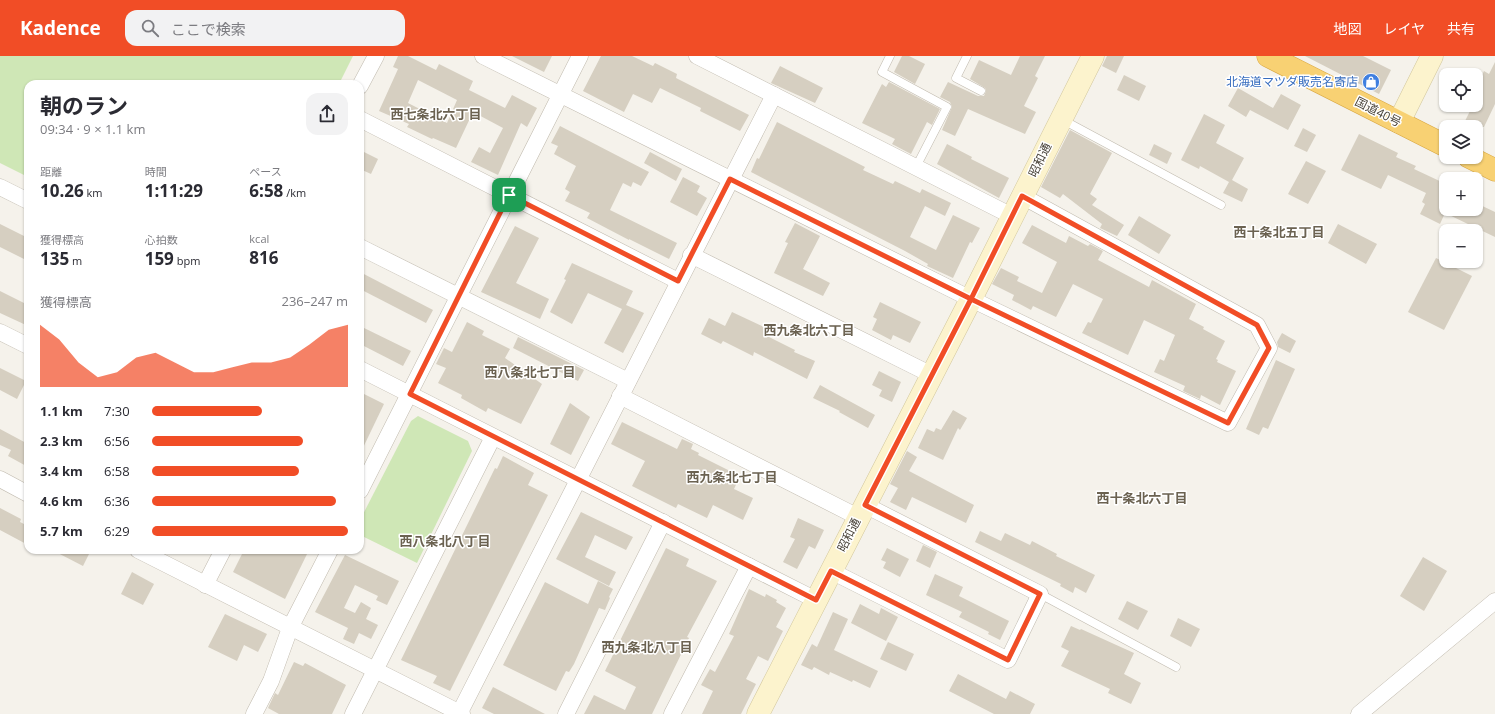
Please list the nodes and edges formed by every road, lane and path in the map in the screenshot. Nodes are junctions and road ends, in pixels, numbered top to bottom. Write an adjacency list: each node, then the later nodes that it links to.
1 (376, 56): 11 (street)
2 (483, 56): 13 (street)
3 (580, 56): 13 (street)
4 (697, 56): 10 (street)
5 (890, 56): 20 (lane)
6 (967, 56): 12 (lane)
7 (1093, 56): 15 (street, 昭和通)
8 (1268, 56): 17 (highway, 国道40号)
9 (1432, 56): 17 (street)
10 (715, 60): 14 (street)
11 (363, 80)
12 (981, 91)
13 (560, 95): 22 (street); 24 (street)
14 (774, 95): 20 (street); 22 (street)
15 (1060, 118): 25 (street, 昭和通); 27 (lane)
16 (364, 121): 24 (street)
17 (1399, 122): 18 (highway, 国道40号)
18 (1439, 142)
19 (1483, 164): 21 (highway)
20 (916, 167): 28 (street)
21 (1495, 170)
22 (730, 179): 30 (street); 33 (street)
23 (0, 187): 26 (street)
24 (509, 195): 31 (street); 32 (street)
25 (1022, 196): 28 (street, 昭和通); 33 (street)
26 (24, 199)
27 (1221, 205)
28 (1012, 216): 33 (street, 昭和通)
29 (364, 249): 32 (street)
30 (691, 255): 31 (street); 37 (street)
31 (678, 281): 38 (street)
32 (458, 296): 38 (street); 39 (street)
33 (971, 299): 37 (street, 昭和通)
34 (0, 332): 35 (street)
35 (24, 344)
36 (364, 372): 39 (street)
37 (932, 375): 46 (street, 昭和通)
38 (628, 381): 40 (street)
39 (410, 394): 41 (street); 44 (street)
40 (620, 396): 42 (street); 46 (street)
41 (493, 437): 42 (street); 59 (street)
42 (578, 479): 47 (street); 62 (street)
43 (0, 480): 45 (street)
44 (364, 483)
45 (24, 492)
46 (862, 511): 52 (street, 昭和通); 54 (street)
47 (663, 522): 51 (street); 63 (street)
48 (146, 554): 53 (street)
49 (220, 554): 53 (street)
50 (328, 554): 57 (street)
51 (749, 566): 55 (street); 64 (street)
52 (831, 571): 54 (street); 55 (street, 昭和通)
53 (205, 585): 57 (street)
54 (1040, 594): 58 (lane)
55 (816, 600): 65 (street, 昭和通)
56 (1495, 601): 66 (street)
57 (290, 628): 59 (street); 60 (street)
58 (1176, 667)
59 (376, 670): 61 (street); 62 (street)
60 (254, 714)
61 (353, 714)
62 (460, 714)
63 (566, 714)
64 (672, 714)
65 (758, 714)
66 (1359, 714)

